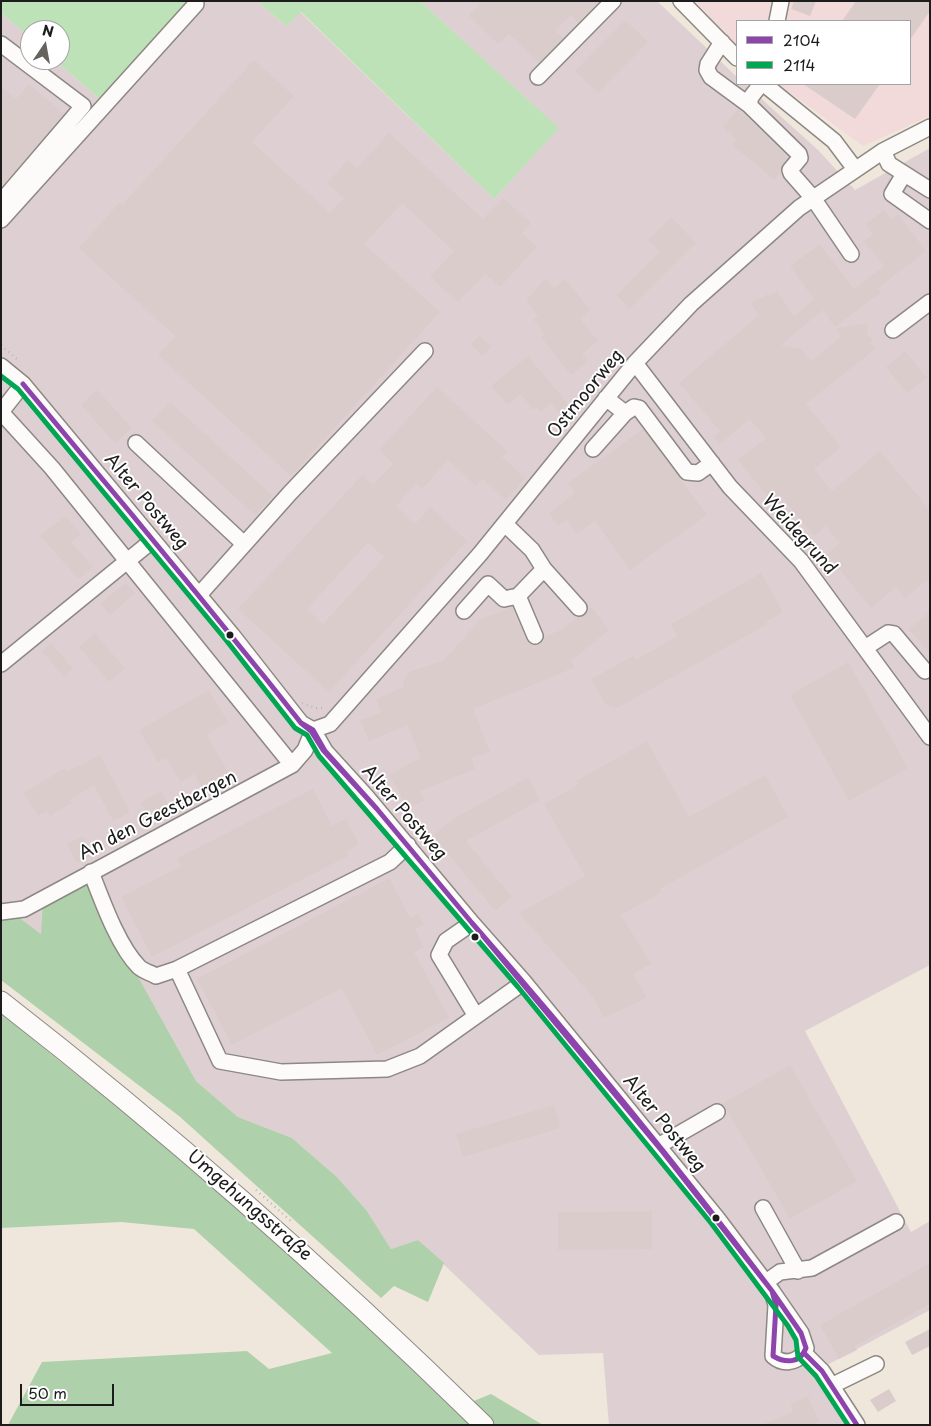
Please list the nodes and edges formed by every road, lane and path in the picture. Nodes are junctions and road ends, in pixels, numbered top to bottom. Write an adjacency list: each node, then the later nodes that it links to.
1 (613, 1): 9 (street)
2 (681, 1): 6 (street)
3 (781, 1): 5 (street)
4 (196, 4): 20 (street)
5 (777, 20)
6 (722, 42): 8 (street); 12 (street)
7 (1, 44): 19 (street)
8 (736, 57)
9 (538, 77)
10 (761, 85): 12 (street)
11 (763, 85): 15 (street)
12 (749, 105): 18 (street)
13 (930, 127): 14 (street, Ostmoorweg)
14 (882, 152): 15 (street, Ostmoorweg); 16 (street)
15 (855, 169): 18 (street, Ostmoorweg)
16 (904, 174): 17 (street); 21 (street)
17 (930, 190)
18 (812, 198): 22 (street); 27 (street, Ostmoorweg)
19 (1, 202)
20 (1, 220)
21 (930, 221)
22 (851, 254)
23 (930, 302): 24 (street)
24 (892, 330)
25 (1, 345): 29 (path)
26 (425, 351): 38 (street)
27 (635, 362): 31 (street, Ostmoorweg); 35 (street, Weidegrund)
28 (1, 366): 30 (street, Alter Postweg)
29 (25, 368)
30 (23, 384): 37 (street, Alter Postweg); 39 (street)
31 (606, 398): 32 (street); 36 (street, Ostmoorweg)
32 (625, 413): 34 (street); 35 (street)
33 (136, 443): 38 (street)
34 (593, 449)
35 (712, 463): 48 (street, Weidegrund)
36 (505, 524): 40 (street, Ostmoorweg); 41 (street)
37 (153, 540): 39 (street); 43 (street, Alter Postweg)
38 (244, 544): 43 (street)
39 (127, 560): 49 (street); 55 (street)
40 (469, 567): 42 (street); 53 (street, Ostmoorweg)
41 (544, 569): 44 (street); 45 (street)
42 (488, 584): 44 (street); 46 (street)
43 (199, 595): 53 (street, Alter Postweg)
44 (518, 596): 47 (street)
45 (579, 608)
46 (464, 612)
47 (535, 636)
48 (865, 648): 50 (street); 54 (street, Weidegrund)
49 (1, 664)
50 (924, 671)
51 (301, 702): 52 (path)
52 (332, 708)
53 (313, 730): 55 (street, An den Geestbergen); 56 (street, Alter Postweg)
54 (930, 737)
55 (292, 765): 57 (street, An den Geestbergen)
56 (408, 845): 59 (street, Alter Postweg); 60 (street)
57 (91, 872): 58 (street, An den Geestbergen); 60 (street)
58 (1, 912)
59 (472, 923): 61 (street, Alter Postweg); 63 (street)
60 (177, 969): 63 (street)
61 (524, 982): 63 (street); 65 (street, Alter Postweg)
62 (1, 1001): 73 (main road, Umgehungsstraße)
63 (476, 1016)
64 (717, 1112): 65 (street)
65 (658, 1146): 69 (street, Alter Postweg)
66 (763, 1208): 68 (street)
67 (896, 1222): 68 (street)
68 (798, 1271): 69 (street)
69 (769, 1287): 70 (street, Alter Postweg); 70 (street)
70 (804, 1353): 72 (street)
71 (876, 1364): 72 (street)
72 (831, 1386): 74 (street)
73 (484, 1425)
74 (858, 1425)

